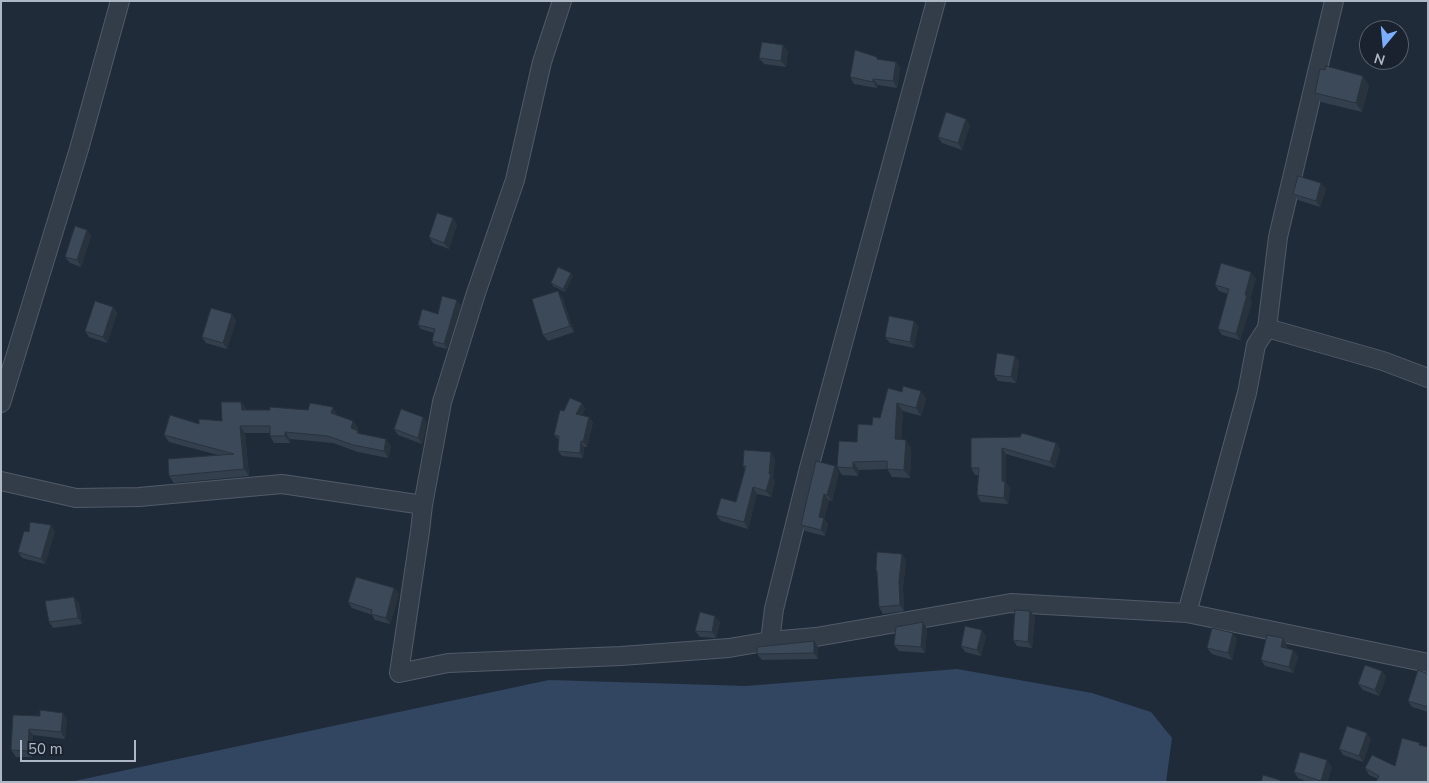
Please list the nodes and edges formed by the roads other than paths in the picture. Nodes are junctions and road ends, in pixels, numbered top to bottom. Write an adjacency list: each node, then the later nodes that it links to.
1 (120, 1): 6 (street)
2 (562, 1): 10 (street)
3 (936, 1): 12 (street)
4 (1334, 1): 5 (street)
5 (1267, 328): 7 (street); 11 (street)
6 (8, 362): 8 (street)
7 (1428, 378)
8 (1, 404)
9 (1, 481): 10 (street)
10 (423, 505): 12 (street)
11 (1187, 613): 12 (street); 13 (street)
12 (770, 641)
13 (1428, 663)

